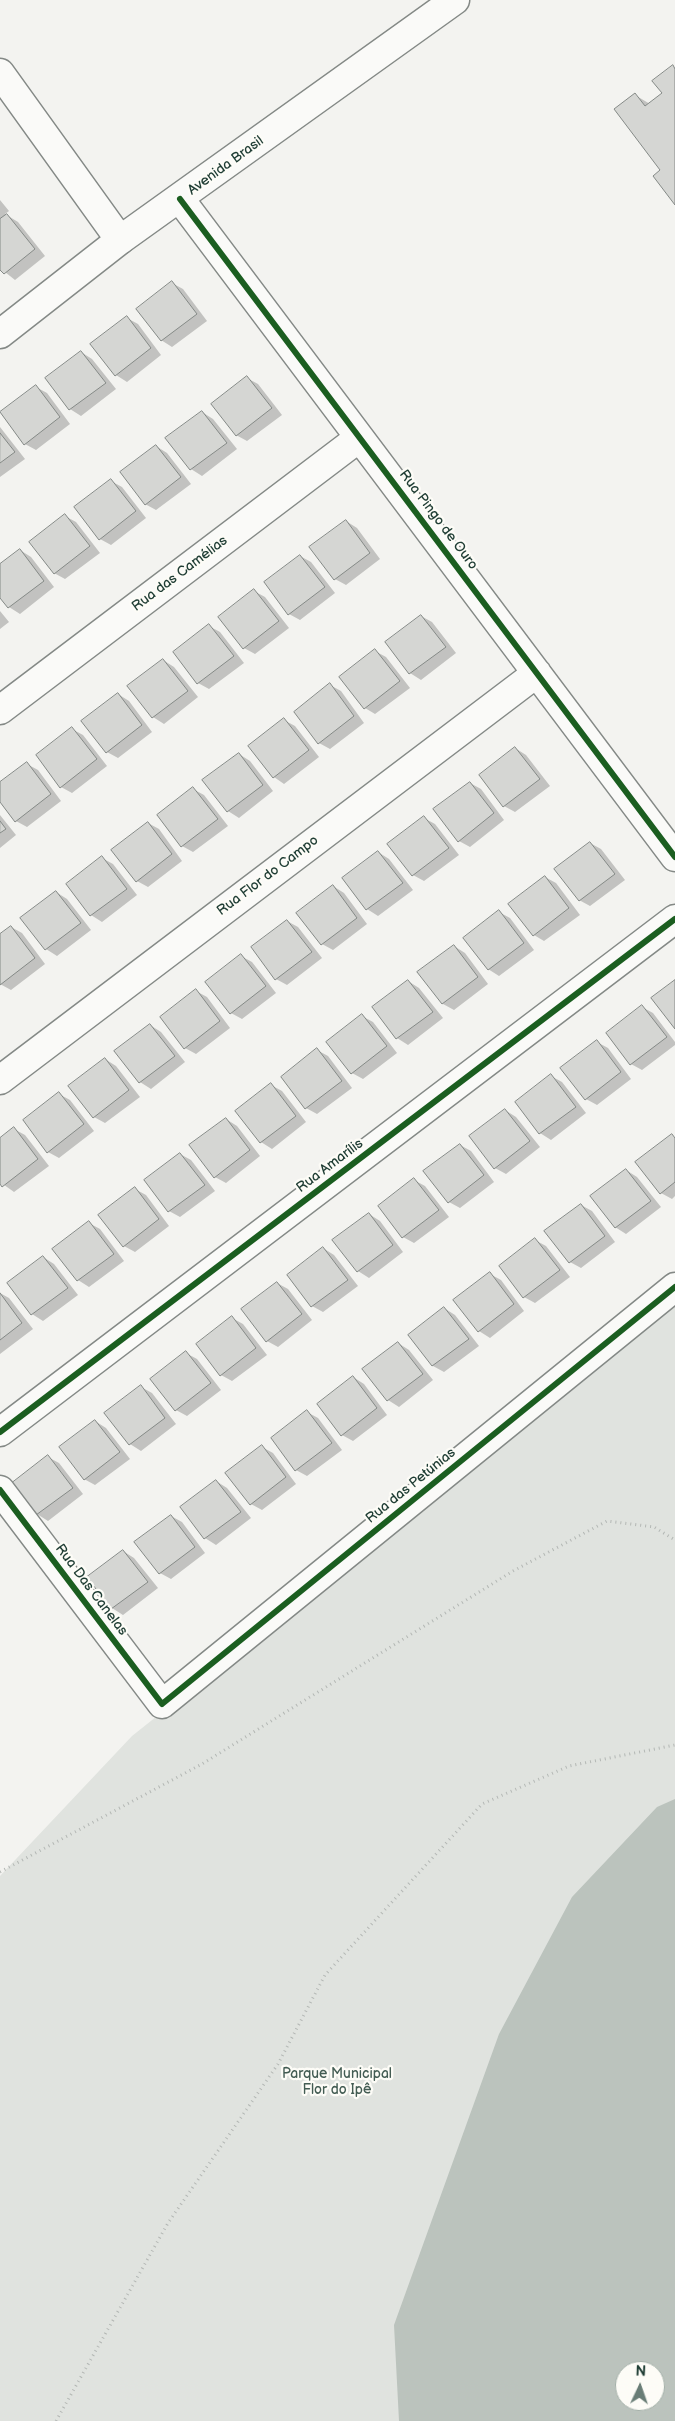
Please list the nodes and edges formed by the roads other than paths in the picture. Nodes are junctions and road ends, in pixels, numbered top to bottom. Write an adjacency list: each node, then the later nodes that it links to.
1 (455, 0): 3 (street, Avenida Brasil)
2 (0, 73): 4 (street)
3 (180, 199): 4 (street, Avenida Brasil); 6 (street, Rua Pingo de Ouro)
4 (120, 240): 5 (street, Avenida Brasil)
5 (0, 334)
6 (359, 438): 7 (street, Rua Pingo de Ouro); 8 (street, Rua das Camélias)
7 (537, 672): 9 (street, Rua Pingo de Ouro); 11 (street, Rua Flor do Campo)
8 (0, 710)
9 (675, 857)
10 (675, 919): 13 (street, Rua Amarílis)
11 (0, 1080)
12 (675, 1287): 15 (street, Rua das Petúnias)
13 (0, 1432)
14 (0, 1490): 15 (street, Rua Das Canelas)
15 (162, 1704)

